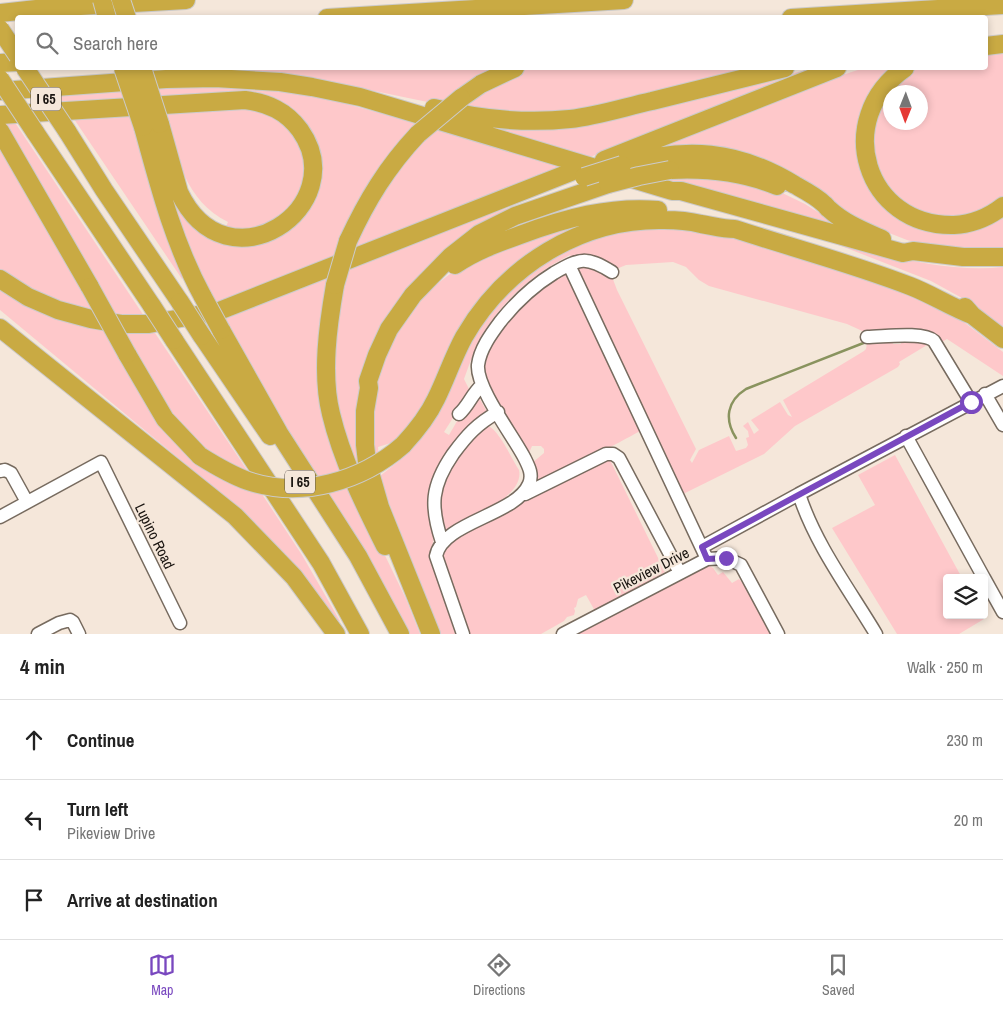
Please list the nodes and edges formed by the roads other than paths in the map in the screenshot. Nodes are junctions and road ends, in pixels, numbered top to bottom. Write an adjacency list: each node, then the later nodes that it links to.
1 (102, 0): 7 (highway, bridge)
2 (121, 0): 8 (highway, bridge)
3 (186, 0): 6 (highway)
4 (624, 0): 9 (highway)
5 (1003, 5): 10 (highway)
6 (0, 13)
7 (106, 15)
8 (126, 15)
9 (376, 15)
10 (864, 15)
11 (0, 29): 18 (highway, bridge)
12 (15, 36): 15 (highway)
13 (988, 36): 14 (highway)
14 (1003, 36)
15 (0, 37)
16 (1003, 44): 17 (highway)
17 (988, 46)
18 (15, 52)
19 (15, 62): 20 (highway)
20 (0, 63)
21 (26, 70): 79 (highway, I 65, bridge)
22 (124, 70): 80 (highway, bridge)
23 (143, 70): 31 (highway, bridge)
24 (511, 70): 72 (highway, bridge)
25 (777, 70): 30 (highway)
26 (832, 70): 37 (highway)
27 (902, 70): 39 (highway)
28 (0, 79): 78 (highway, I 65, bridge)
29 (0, 91): 30 (highway)
30 (360, 98): 38 (highway)
31 (154, 106)
32 (154, 106): 33 (highway, bridge)
33 (154, 106)
34 (154, 106): 35 (highway, bridge)
35 (0, 115)
36 (1, 133): 41 (highway, bridge)
37 (577, 175): 40 (highway, bridge); 46 (highway)
38 (672, 192): 42 (highway); 47 (highway)
39 (1003, 206)
40 (827, 209): 42 (highway); 55 (highway, bridge)
41 (735, 229): 47 (highway); 55 (highway)
42 (913, 251): 43 (highway)
43 (1003, 257)
44 (569, 265): 45 (street); 53 (street); 68 (street)
45 (612, 272)
46 (0, 279)
47 (972, 315): 51 (highway)
48 (0, 317): 52 (highway)
49 (0, 328): 52 (highway)
50 (867, 336): 57 (street)
51 (1003, 339)
52 (72, 384): 77 (highway)
53 (482, 385): 58 (street); 59 (street)
54 (1003, 386): 56 (street)
55 (369, 388): 72 (highway)
56 (985, 394): 57 (street); 60 (street)
57 (971, 402): 61 (street)
58 (498, 412): 63 (street); 67 (street)
59 (459, 414)
60 (1003, 425)
61 (906, 436): 64 (street); 70 (street)
62 (0, 471): 65 (street)
63 (523, 494): 67 (street); 69 (street)
64 (799, 494): 68 (street); 85 (street)
65 (27, 502): 66 (street); 74 (street, Lupino Road)
66 (0, 517)
67 (442, 542): 82 (street)
68 (705, 553): 69 (street, Pikeview Drive); 84 (street, Pikeview Drive)
69 (680, 573): 83 (street, Pikeview Drive)
70 (982, 574)
71 (988, 585): 73 (street)
72 (416, 596): 81 (highway)
73 (1003, 612)
74 (180, 624)
75 (38, 634): 76 (street)
76 (79, 634)
77 (336, 634)
78 (360, 634)
79 (388, 634)
80 (400, 634)
81 (431, 634)
82 (463, 634)
83 (563, 634)
84 (778, 634)
85 (876, 634)

